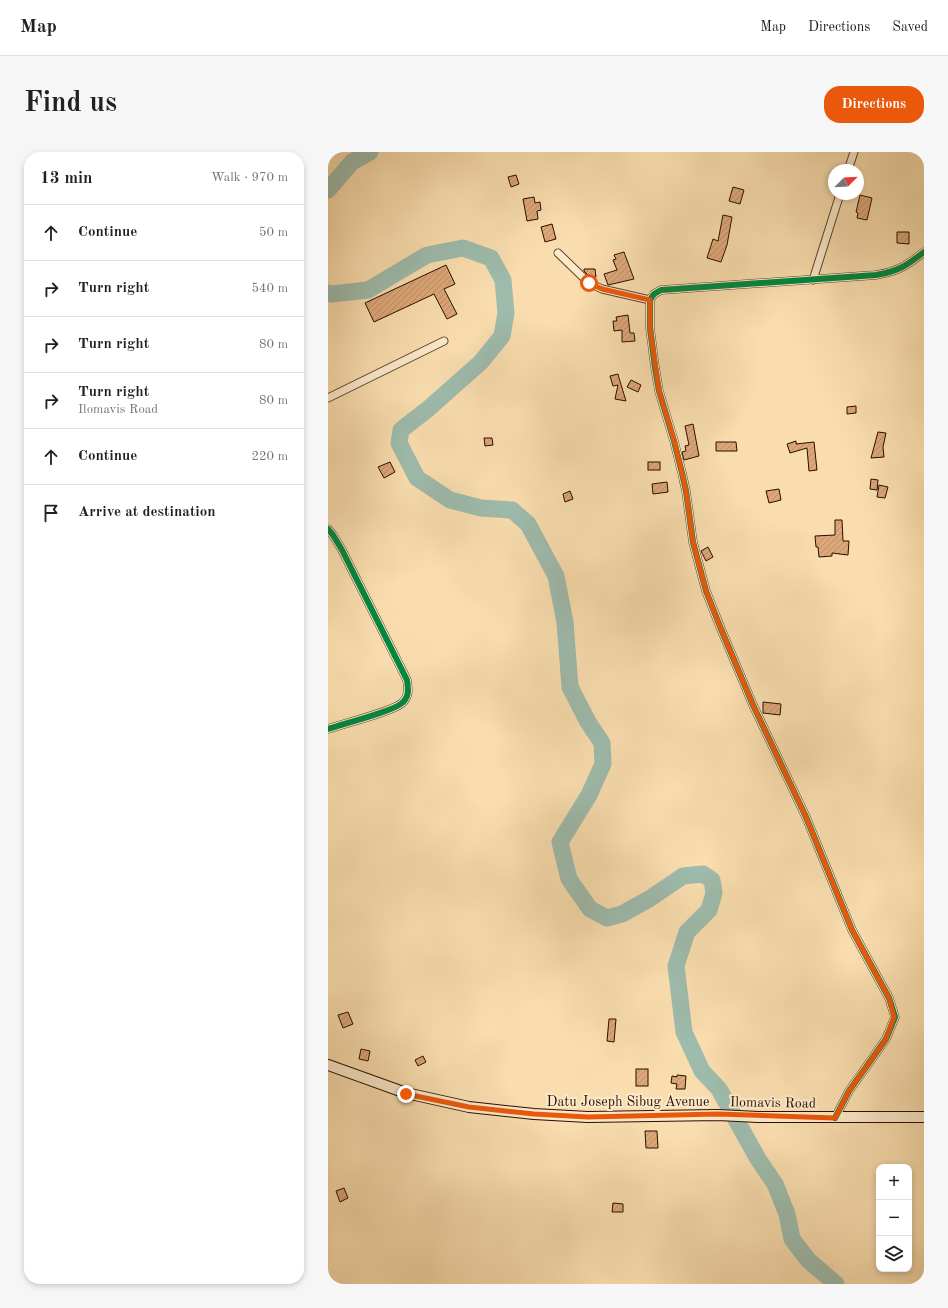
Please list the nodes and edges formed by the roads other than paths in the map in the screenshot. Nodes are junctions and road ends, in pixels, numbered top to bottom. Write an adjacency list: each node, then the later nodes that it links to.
1 (854, 152): 2 (street)
2 (850, 164)
3 (838, 200): 6 (street)
4 (924, 252): 6 (street)
5 (558, 253): 7 (street)
6 (813, 280): 7 (street)
7 (650, 300): 14 (street)
8 (444, 341): 9 (street)
9 (328, 398)
10 (328, 529): 11 (street)
11 (328, 729)
12 (328, 1065): 13 (main road, Datu Joseph Sibug Avenue)
13 (718, 1114): 14 (main road, Ilomavis Road)
14 (835, 1118): 15 (main road, Ilomavis Road)
15 (924, 1118)

